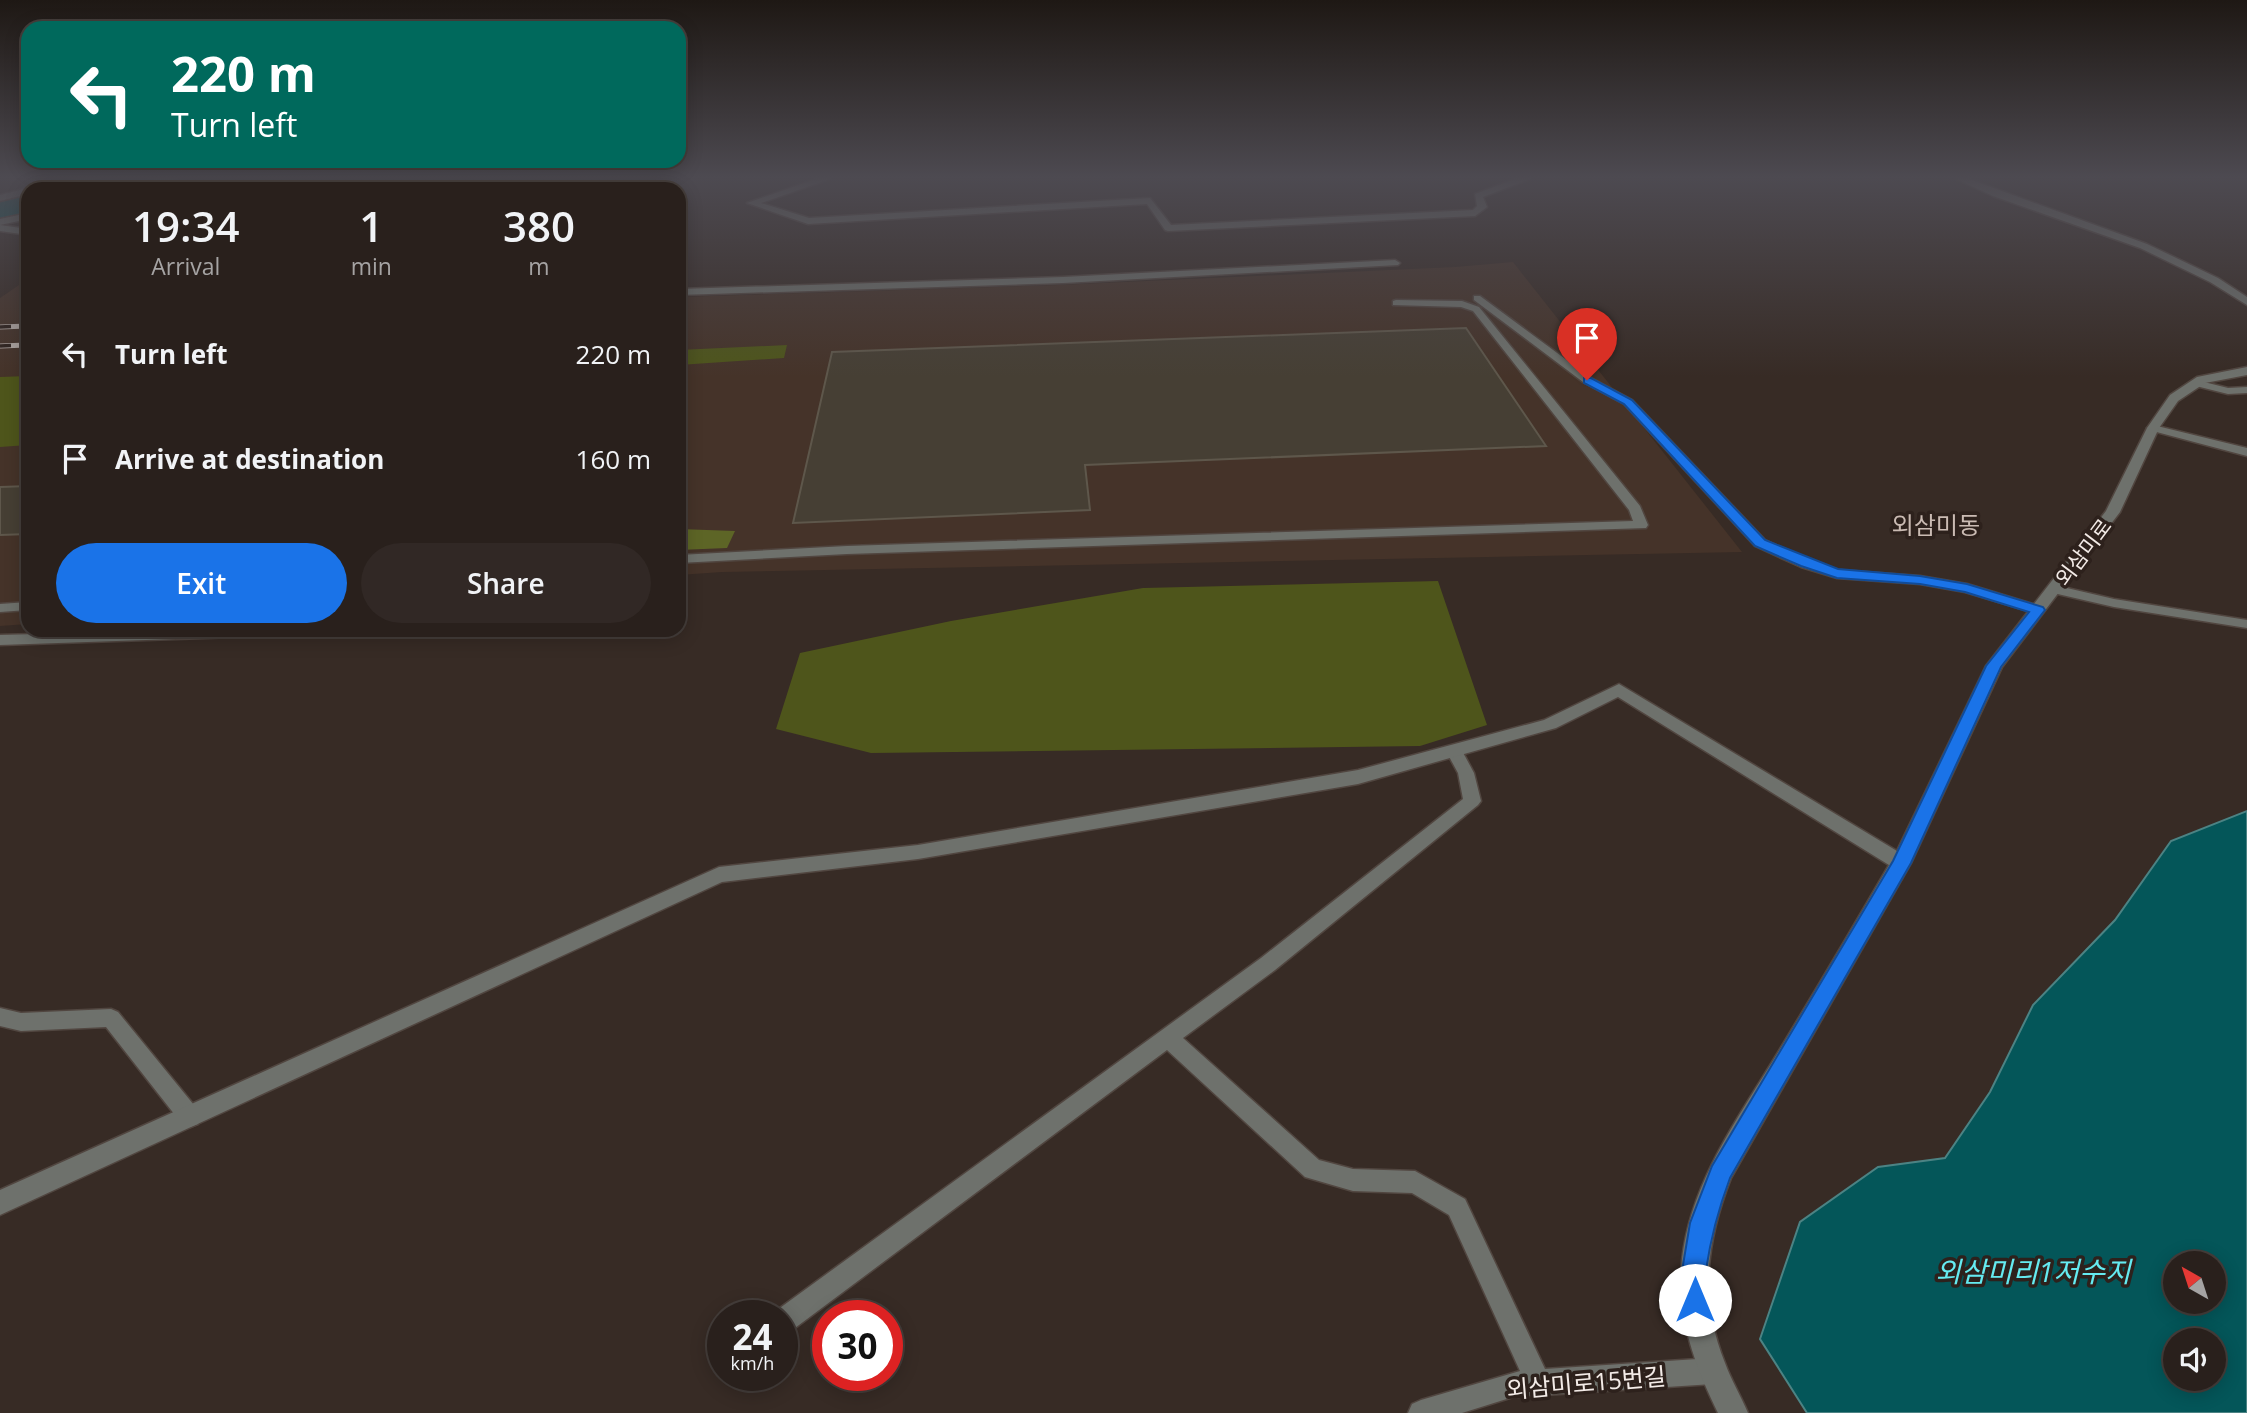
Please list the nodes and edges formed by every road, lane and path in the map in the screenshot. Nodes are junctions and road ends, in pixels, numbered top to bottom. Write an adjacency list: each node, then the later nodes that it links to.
1 (2140, 245): 5 (street)
2 (1395, 263): 3 (lane)
3 (686, 292)
4 (1477, 298): 16 (lane)
5 (2247, 302)
6 (1396, 303): 12 (lane)
7 (2247, 371): 8 (street, 외삼미로)
8 (2196, 383): 9 (lane); 10 (street, 외삼미로)
9 (2247, 390)
10 (2153, 428): 11 (lane); 13 (street, 외삼미로)
11 (2247, 452)
12 (686, 559)
13 (2054, 589): 16 (street, 외삼미로); 17 (lane)
14 (21, 606): 15 (lane)
15 (0, 608)
16 (2038, 610): 21 (street, 외삼미로)
17 (2247, 624)
18 (75, 637): 19 (lane)
19 (0, 639)
20 (1454, 751): 21 (street); 23 (lane); 24 (street)
21 (1902, 863): 27 (street, 외삼미로)
22 (0, 1017): 24 (lane)
23 (1168, 1038): 26 (lane); 28 (lane)
24 (190, 1116): 25 (street)
25 (0, 1203)
26 (798, 1310)
27 (1713, 1371): 28 (lane, 외삼미로15번길); 30 (street, 외삼미로)
28 (1538, 1382): 29 (lane, 외삼미로15번길)
29 (1421, 1413)
30 (1733, 1413)

